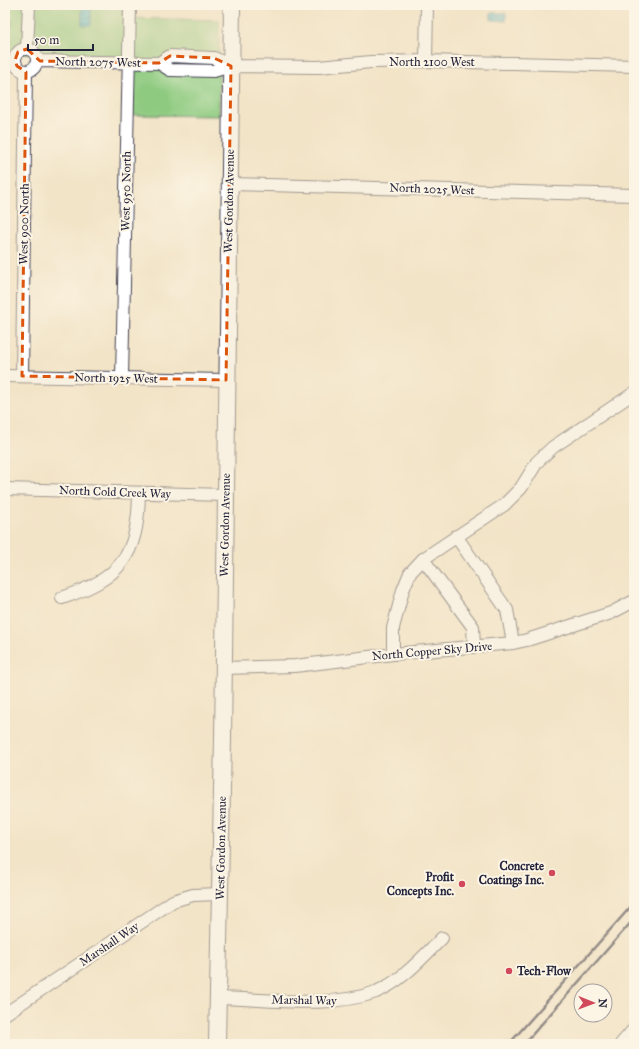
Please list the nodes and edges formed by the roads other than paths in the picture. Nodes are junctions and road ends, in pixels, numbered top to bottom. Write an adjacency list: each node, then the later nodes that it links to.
1 (28, 5): 5 (street)
2 (130, 5): 9 (street, West 950 North)
3 (232, 5): 10 (main road, West Gordon Avenue)
4 (427, 5): 8 (street)
5 (27, 49): 6 (street); 7 (street)
6 (10, 60): 12 (street)
7 (37, 61): 9 (street, North 2075 West); 12 (street)
8 (426, 61): 10 (street, North 2100 West); 11 (street, North 2100 West)
9 (128, 63): 10 (street, North 2075 West); 17 (street, West 950 North)
10 (231, 66): 13 (main road, West Gordon Avenue)
11 (634, 66)
12 (26, 72): 16 (street, West 900 North)
13 (229, 184): 14 (street, North 2025 West); 18 (main road, West Gordon Avenue)
14 (634, 194)
15 (5, 376): 16 (street, North 1925 West)
16 (22, 376): 17 (street, North 1925 West)
17 (122, 378): 18 (street, North 1925 West)
18 (226, 380): 22 (main road, West Gordon Avenue)
19 (634, 393): 23 (street)
20 (5, 490): 21 (street, North Cold Creek Way)
21 (139, 493): 22 (street, North Cold Creek Way); 25 (street)
22 (225, 494): 30 (main road, West Gordon Avenue)
23 (456, 536): 24 (street); 27 (street)
24 (423, 559): 28 (street); 29 (street)
25 (62, 598)
26 (634, 601): 27 (street, North Copper Sky Drive)
27 (513, 643): 28 (street, North Copper Sky Drive)
28 (474, 647): 29 (street, North Copper Sky Drive)
29 (393, 654): 30 (street, North Copper Sky Drive)
30 (223, 668): 31 (main road, West Gordon Avenue)
31 (220, 894): 33 (main road, West Gordon Avenue); 34 (street, Marshall Way)
32 (442, 938): 33 (street, Marshal Way)
33 (217, 998): 36 (main road, West Gordon Avenue)
34 (5, 1014)
35 (634, 1029): 37 (street)
36 (217, 1044)
37 (621, 1044)

